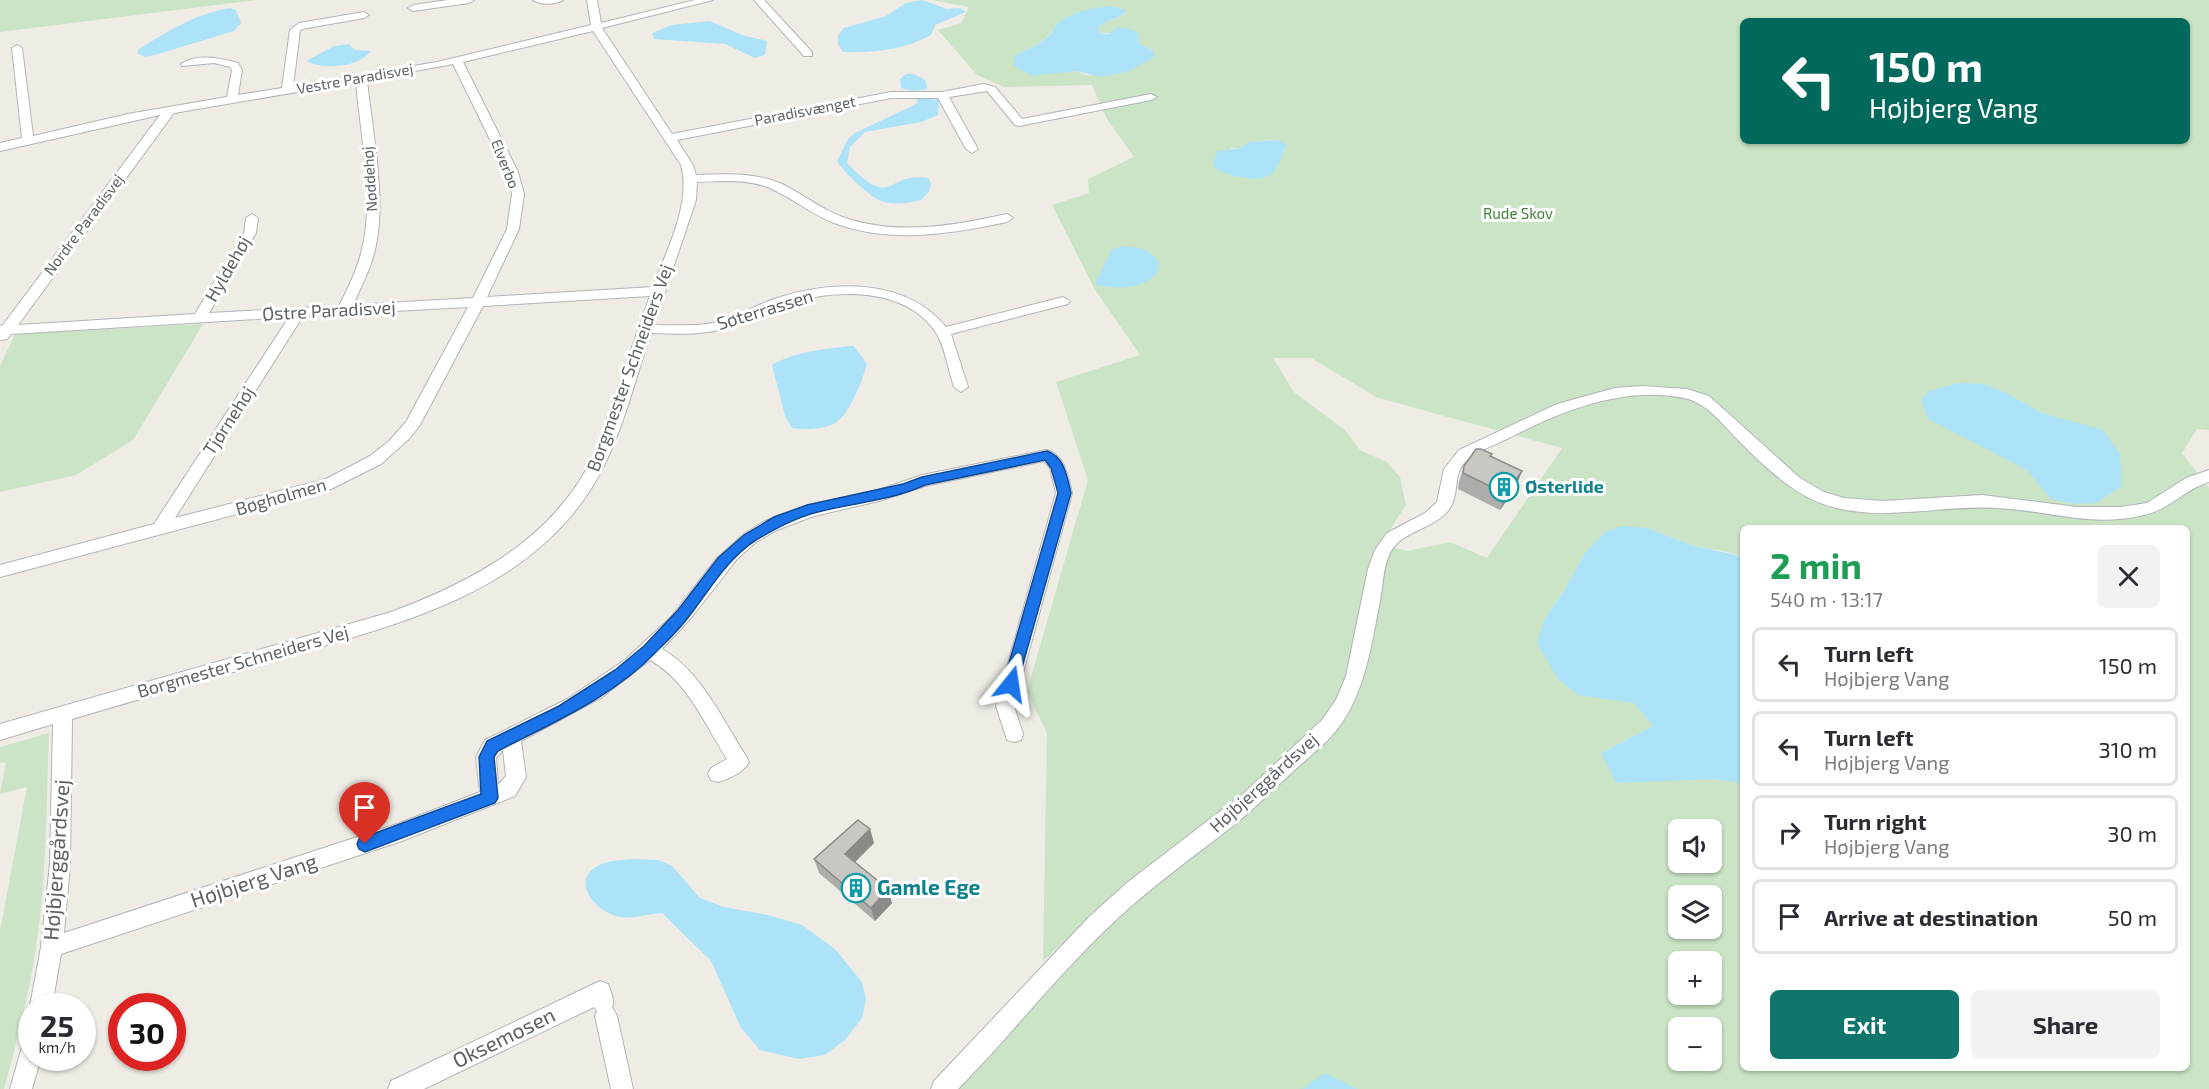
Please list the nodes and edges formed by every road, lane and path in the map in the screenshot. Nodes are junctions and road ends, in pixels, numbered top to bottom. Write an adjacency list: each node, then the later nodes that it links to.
1 (469, 0): 7 (street)
2 (538, 0): 3 (street)
3 (558, 0)
4 (592, 0): 9 (street)
5 (708, 0): 9 (street, Vestre Paradisvej)
6 (759, 0): 11 (street)
7 (413, 8)
8 (364, 15): 15 (street)
9 (596, 27): 12 (street, Vestre Paradisvej); 20 (street)
10 (17, 48): 21 (street)
11 (808, 54)
12 (458, 61): 14 (street, Vestre Paradisvej); 29 (street, Elverbo)
13 (186, 64): 18 (street)
14 (361, 78): 15 (street, Vestre Paradisvej); 30 (street, Nøddehøj)
15 (287, 90): 18 (street, Vestre Paradisvej)
16 (942, 95): 17 (street, Paradisvænget); 20 (street, Paradisvænget); 23 (street)
17 (1150, 97)
18 (232, 99): 19 (street, Vestre Paradisvej)
19 (170, 110): 21 (street, Vestre Paradisvej); 35 (street, Nordre Paradisvej)
20 (670, 138): 24 (street)
21 (28, 140): 22 (street, Vestre Paradisvej)
22 (0, 147)
23 (972, 149)
24 (691, 178): 26 (street); 27 (street, Borgmester Schneiders Vej)
25 (252, 218): 32 (street, Hyldehøj)
26 (1007, 218)
27 (659, 291): 29 (street, Østre Paradisvej); 33 (street, Borgmester Schneiders Vej)
28 (1063, 301): 34 (street)
29 (475, 302): 30 (street, Østre Paradisvej); 38 (street, Bøgholmen)
30 (344, 310): 31 (street, Østre Paradisvej)
31 (299, 312): 32 (street, Østre Paradisvej); 38 (street, Tjørnehøj)
32 (199, 319): 35 (street, Østre Paradisvej)
33 (646, 329): 34 (street, Søterrassen); 41 (street, Borgmester Schneiders Vej)
34 (942, 332): 36 (street, Søterrassen)
35 (2, 333)
36 (961, 387)
37 (2209, 476): 53 (street, Højbjerggårdsvej)
38 (159, 530): 39 (street, Bøgholmen)
39 (0, 571)
40 (649, 651): 43 (street); 44 (street); 45 (street)
41 (63, 714): 42 (street, Borgmester Schneiders Vej); 47 (street, Højbjerggårdsvej)
42 (0, 732)
43 (1014, 734)
44 (511, 737): 46 (street); 46 (street, Højbjerg Vang)
45 (718, 774)
46 (490, 798): 47 (street, Højbjerg Vang)
47 (52, 947): 48 (street, Højbjerggårdsvej)
48 (43, 993)
49 (26, 1071): 50 (street)
50 (21, 1089)
51 (399, 1089): 52 (street, Oksemosen)
52 (622, 1089)
53 (942, 1089)

